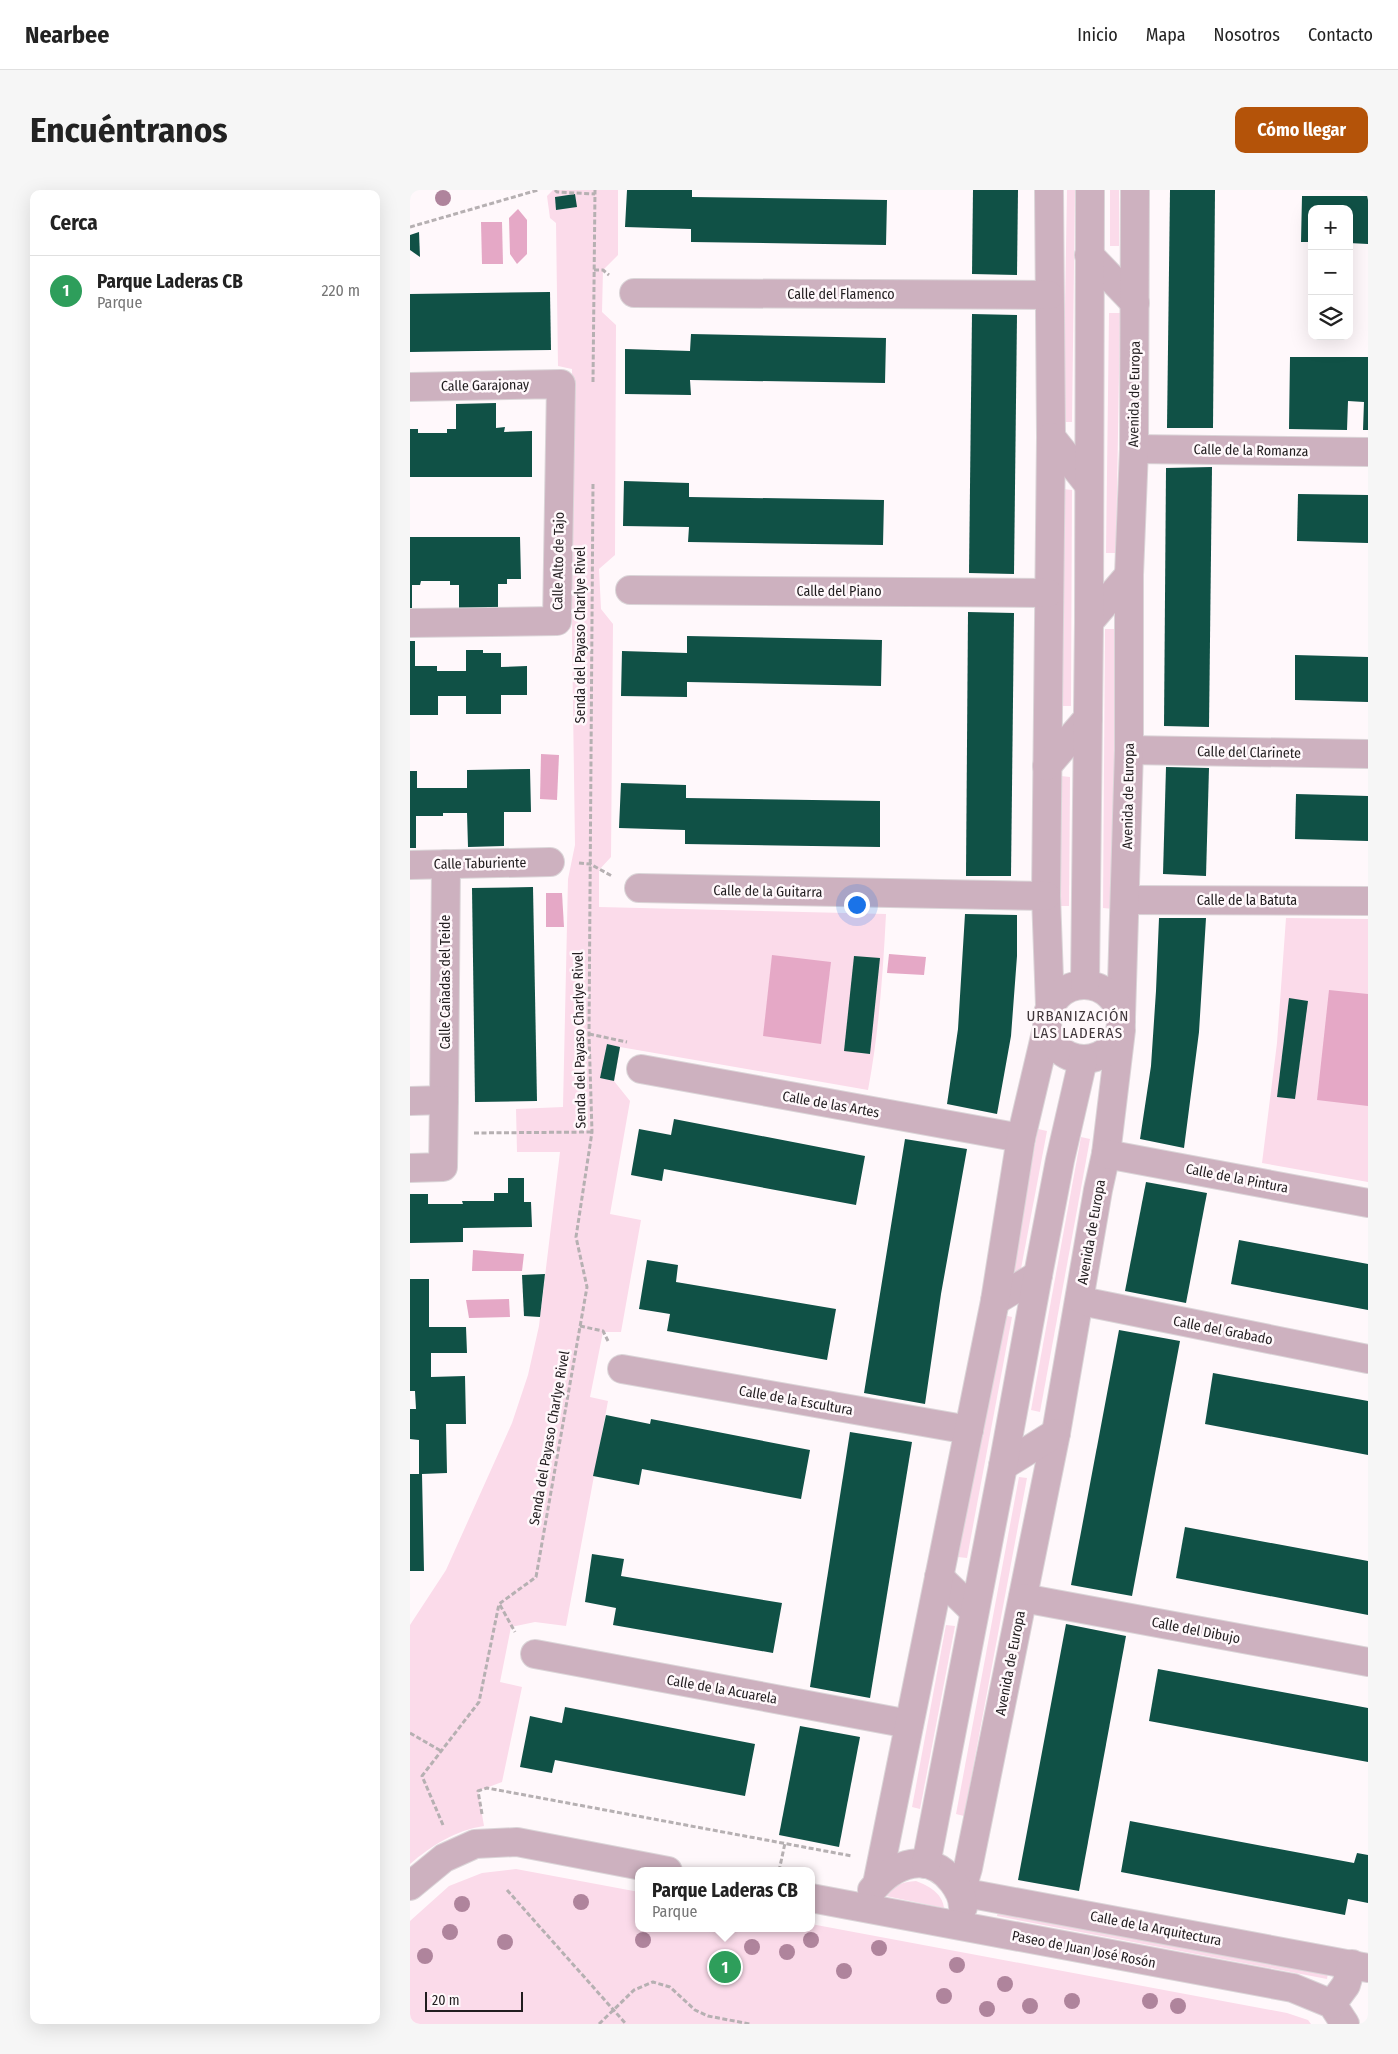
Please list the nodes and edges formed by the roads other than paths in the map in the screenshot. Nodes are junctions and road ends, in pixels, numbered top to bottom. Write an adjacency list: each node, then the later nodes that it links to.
1 (1049, 190): 6 (street)
2 (1090, 190): 4 (street)
3 (1136, 190): 7 (street, Avenida de Europa)
4 (1089, 255): 7 (street); 13 (street)
5 (634, 293): 6 (street, Calle del Flamenco)
6 (1049, 295): 10 (street)
7 (1135, 303): 11 (street, Avenida de Europa)
8 (561, 384): 9 (street, Calle Garajonay); 18 (street, Calle Alto de Tajo)
9 (410, 387)
10 (1051, 437): 13 (street); 16 (street)
11 (1134, 449): 12 (street, Calle de la Romanza); 14 (street, Avenida de Europa)
12 (1368, 452)
13 (1089, 485): 17 (street)
14 (1129, 575): 17 (street); 20 (street, Avenida de Europa)
15 (630, 590): 16 (street, Calle del Piano)
16 (1048, 593): 22 (street)
17 (1090, 622): 19 (street)
18 (410, 623)
19 (1088, 718): 22 (street); 30 (street)
20 (1130, 750): 21 (street, Calle del Clarinete); 28 (street, Avenida de Europa)
21 (1368, 754)
22 (1047, 766): 27 (street)
23 (550, 862): 24 (street, Calle Taburiente)
24 (446, 864): 25 (street, Calle Taburiente); 35 (street, Calle Cañadas del Teide)
25 (410, 865)
26 (639, 888): 27 (street, Calle de la Guitarra)
27 (1046, 896): 31 (street)
28 (1126, 900): 29 (street, Calle de la Batuta); 32 (street, Avenida de Europa)
29 (1368, 901)
30 (1085, 985): 31 (street); 32 (street)
31 (1049, 1017): 33 (street); 37 (street)
32 (1121, 1024): 33 (street); 38 (street, Avenida de Europa)
33 (1083, 1060): 41 (street)
34 (641, 1069): 37 (street, Calle de las Artes)
35 (444, 1100): 36 (street); 39 (street, Calle Cañadas del Teide)
36 (410, 1101)
37 (1021, 1138): 43 (street)
38 (1106, 1154): 40 (street, Calle de la Pintura); 42 (street, Avenida de Europa)
39 (410, 1168)
40 (1368, 1203)
41 (1038, 1275): 43 (street); 48 (street)
42 (1080, 1298): 44 (street, Calle del Grabado); 47 (street, Avenida de Europa)
43 (995, 1301): 46 (street)
44 (1368, 1359)
45 (622, 1369): 46 (street, Calle de la Escultura)
46 (969, 1430): 49 (street)
47 (1056, 1433): 48 (street); 50 (street, Avenida de Europa)
48 (1004, 1466): 51 (street)
49 (939, 1577): 51 (street); 54 (street)
50 (1023, 1598): 53 (street, Calle del Dibujo); 59 (street, Avenida de Europa)
51 (974, 1611): 55 (street)
52 (535, 1654): 54 (street, Calle de la Acuarela)
53 (1368, 1662)
54 (909, 1724): 57 (street)
55 (926, 1864): 57 (street); 59 (street)
56 (647, 1867): 58 (street)
57 (877, 1884): 61 (street)
58 (410, 1886)
59 (961, 1892): 62 (street, Avenida de Europa); 63 (street, Calle de la Arquitectura)
60 (815, 1899): 61 (street, Paseo de Juan José Rosón)
61 (864, 1908): 62 (street, Paseo de Juan José Rosón)
62 (960, 1926): 64 (street, Paseo de Juan José Rosón)
63 (1360, 1966): 64 (street, Calle de la Arquitectura)
64 (1338, 2014)

